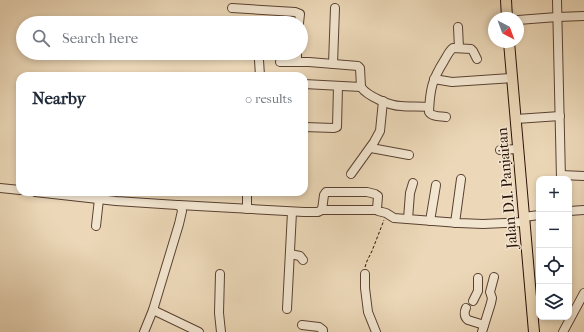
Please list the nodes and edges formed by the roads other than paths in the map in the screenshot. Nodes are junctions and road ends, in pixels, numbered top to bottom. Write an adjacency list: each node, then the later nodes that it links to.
1 (506, 0): 5 (main road)
2 (557, 0): 8 (street)
3 (232, 8): 6 (street)
4 (335, 8): 17 (street)
5 (507, 12)
6 (300, 16)
7 (584, 16): 8 (street)
8 (557, 17): 9 (street); 26 (street)
9 (524, 20)
10 (458, 27): 11 (street)
11 (459, 48): 13 (street); 20 (street)
12 (510, 48): 19 (main road, Jalan D.I. Panjaitan)
13 (477, 59)
14 (259, 60): 18 (street)
15 (280, 62): 16 (street)
16 (297, 62): 17 (street)
17 (333, 64): 23 (street)
18 (260, 72)
19 (512, 78): 20 (street); 28 (main road, Jalan D.I. Panjaitan)
20 (434, 79): 25 (street)
21 (308, 84): 22 (street)
22 (338, 86): 23 (street); 29 (street)
23 (362, 87): 24 (street)
24 (383, 101): 25 (street); 30 (street)
25 (429, 107): 27 (street)
26 (560, 116): 28 (street); 35 (street)
27 (446, 117)
28 (516, 119): 31 (main road, Jalan D.I. Panjaitan)
29 (308, 127)
30 (370, 148): 33 (street); 34 (street)
31 (518, 149): 32 (street); 55 (main road, Jalan D.I. Panjaitan)
32 (500, 150)
33 (409, 155)
34 (351, 174)
35 (561, 176)
36 (584, 176): 37 (street)
37 (572, 177)
38 (461, 179): 57 (street)
39 (413, 183): 54 (street)
40 (436, 185): 56 (street)
41 (0, 188): 42 (street)
42 (16, 190)
43 (72, 196): 45 (street)
44 (247, 196): 47 (street)
45 (99, 199): 46 (street); 58 (street)
46 (179, 205): 47 (street); 71 (street)
47 (247, 209): 52 (street)
48 (321, 210): 49 (street); 49 (street); 52 (street)
49 (377, 210): 54 (street)
50 (584, 210): 51 (street)
51 (572, 211)
52 (292, 212): 59 (street)
53 (536, 216): 55 (street)
54 (408, 219): 56 (street)
55 (525, 219): 57 (street); 79 (main road, Jalan D.I. Panjaitan)
56 (430, 221): 57 (street)
57 (455, 223)
58 (96, 226)
59 (290, 254): 60 (street); 70 (street)
60 (303, 260)
61 (220, 274): 76 (street)
62 (365, 274): 78 (street)
63 (494, 277): 66 (street)
64 (478, 278): 65 (street)
65 (478, 291): 66 (street); 68 (street)
66 (490, 293): 73 (street)
67 (584, 293): 80 (street)
68 (473, 301)
69 (466, 308): 73 (street)
70 (287, 309)
71 (153, 310): 74 (street); 75 (street)
72 (302, 325): 77 (street)
73 (483, 329)
74 (144, 332)
75 (199, 332)
76 (220, 332)
77 (323, 332)
78 (376, 332)
79 (534, 332)
80 (563, 332)

